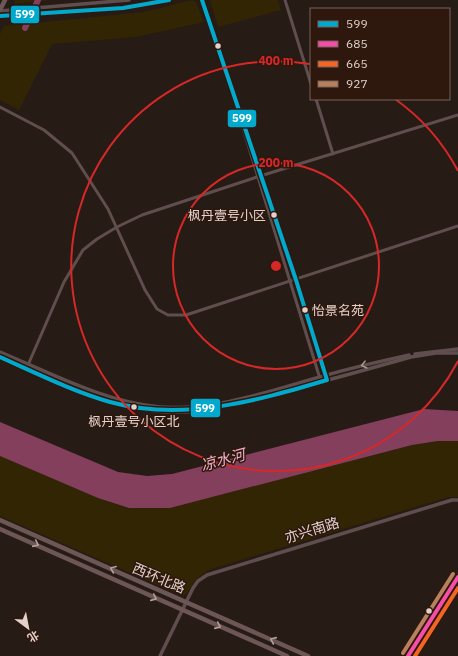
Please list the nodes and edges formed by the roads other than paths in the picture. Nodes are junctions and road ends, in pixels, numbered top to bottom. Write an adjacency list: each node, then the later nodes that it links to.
1 (5, 0): 6 (main road)
2 (129, 0): 6 (street)
3 (169, 0): 7 (street)
4 (202, 0): 10 (street)
5 (285, 0): 8 (street)
6 (0, 10)
7 (0, 16)
8 (310, 81)
9 (316, 100): 13 (street)
10 (237, 105): 14 (street); 15 (street)
11 (0, 108): 17 (street)
12 (458, 115): 13 (street)
13 (333, 154): 14 (street)
14 (262, 176): 15 (street); 18 (street)
15 (257, 177): 17 (street); 19 (street)
16 (458, 226): 18 (street)
17 (117, 227): 19 (street); 24 (street)
18 (296, 280): 19 (street); 26 (street)
19 (290, 282): 27 (street)
20 (458, 349): 26 (street, one-way to 26)
21 (0, 352): 24 (street)
22 (458, 353): 28 (street)
23 (0, 357): 25 (street)
24 (29, 364): 25 (street); 27 (street)
25 (26, 369): 29 (street)
26 (325, 375): 27 (street); 28 (street)
27 (319, 377): 29 (street)
28 (327, 380): 29 (street)
29 (321, 382)
30 (458, 500): 34 (street, 亦兴南路)
31 (0, 520): 34 (main road, 西环北路, one-way to 31)
32 (0, 529): 35 (main road, 西环北路, one-way to 35)
33 (458, 577): 39 (street)
34 (187, 602): 35 (street, 亦兴南路); 38 (main road, 西环北路, one-way to 34)
35 (183, 610): 36 (street, 亦兴南路); 37 (main road, 西环北路, one-way to 37)
36 (160, 656)
37 (287, 656)
38 (308, 656)
39 (408, 656)

